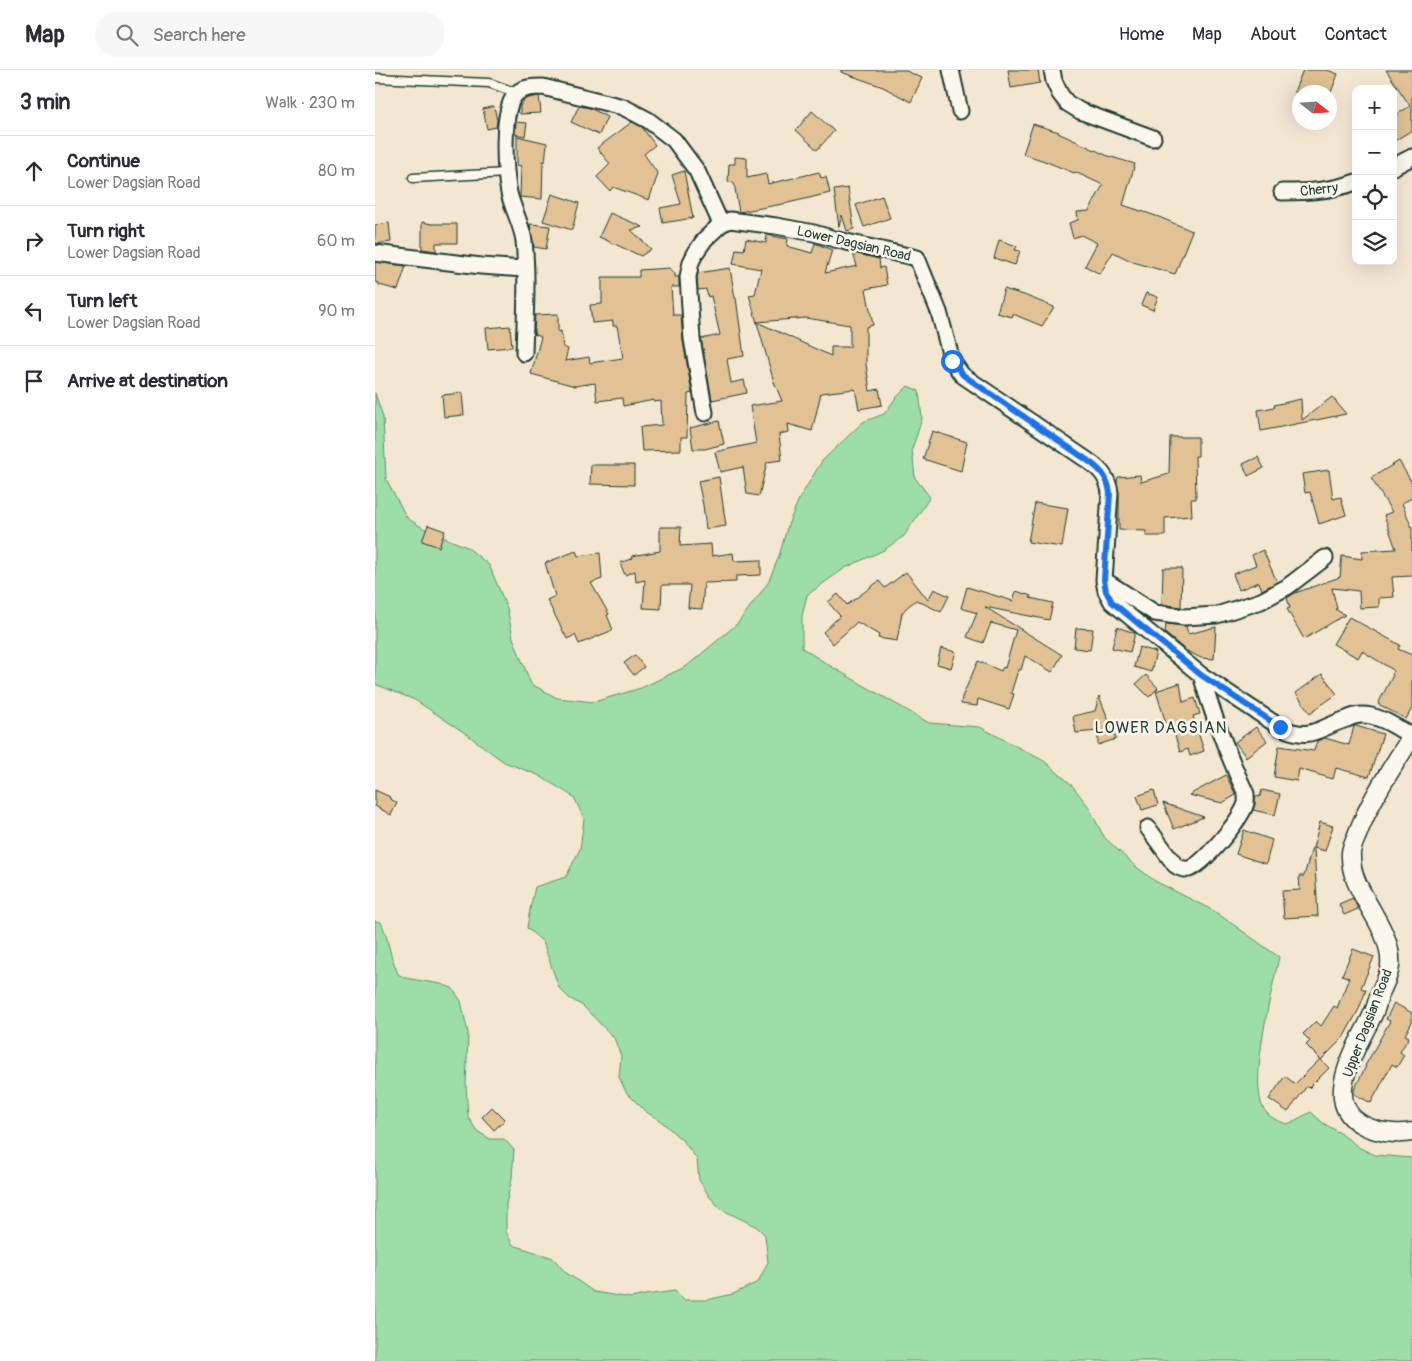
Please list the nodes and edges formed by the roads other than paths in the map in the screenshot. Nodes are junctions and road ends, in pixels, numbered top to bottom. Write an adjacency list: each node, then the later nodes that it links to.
1 (951, 70): 5 (street)
2 (1052, 70): 6 (street)
3 (375, 78): 4 (lane)
4 (517, 93): 9 (street); 13 (street)
5 (960, 111)
6 (1153, 138)
7 (1412, 157): 8 (street)
8 (1397, 165)
9 (507, 173): 10 (lane); 15 (street)
10 (413, 178)
11 (1352, 183): 12 (street, Cherry)
12 (1282, 192)
13 (721, 224): 17 (street); 19 (street, Lower Dagsian Road)
14 (375, 253): 15 (street)
15 (525, 269): 16 (street)
16 (524, 353)
17 (705, 413)
18 (1325, 558): 19 (street)
19 (1104, 580): 20 (street, Lower Dagsian Road)
20 (1201, 675): 21 (street, Lower Dagsian Road); 22 (street)
21 (1412, 736): 23 (street, Upper Dagsian Road)
22 (1148, 828)
23 (1412, 1132)

